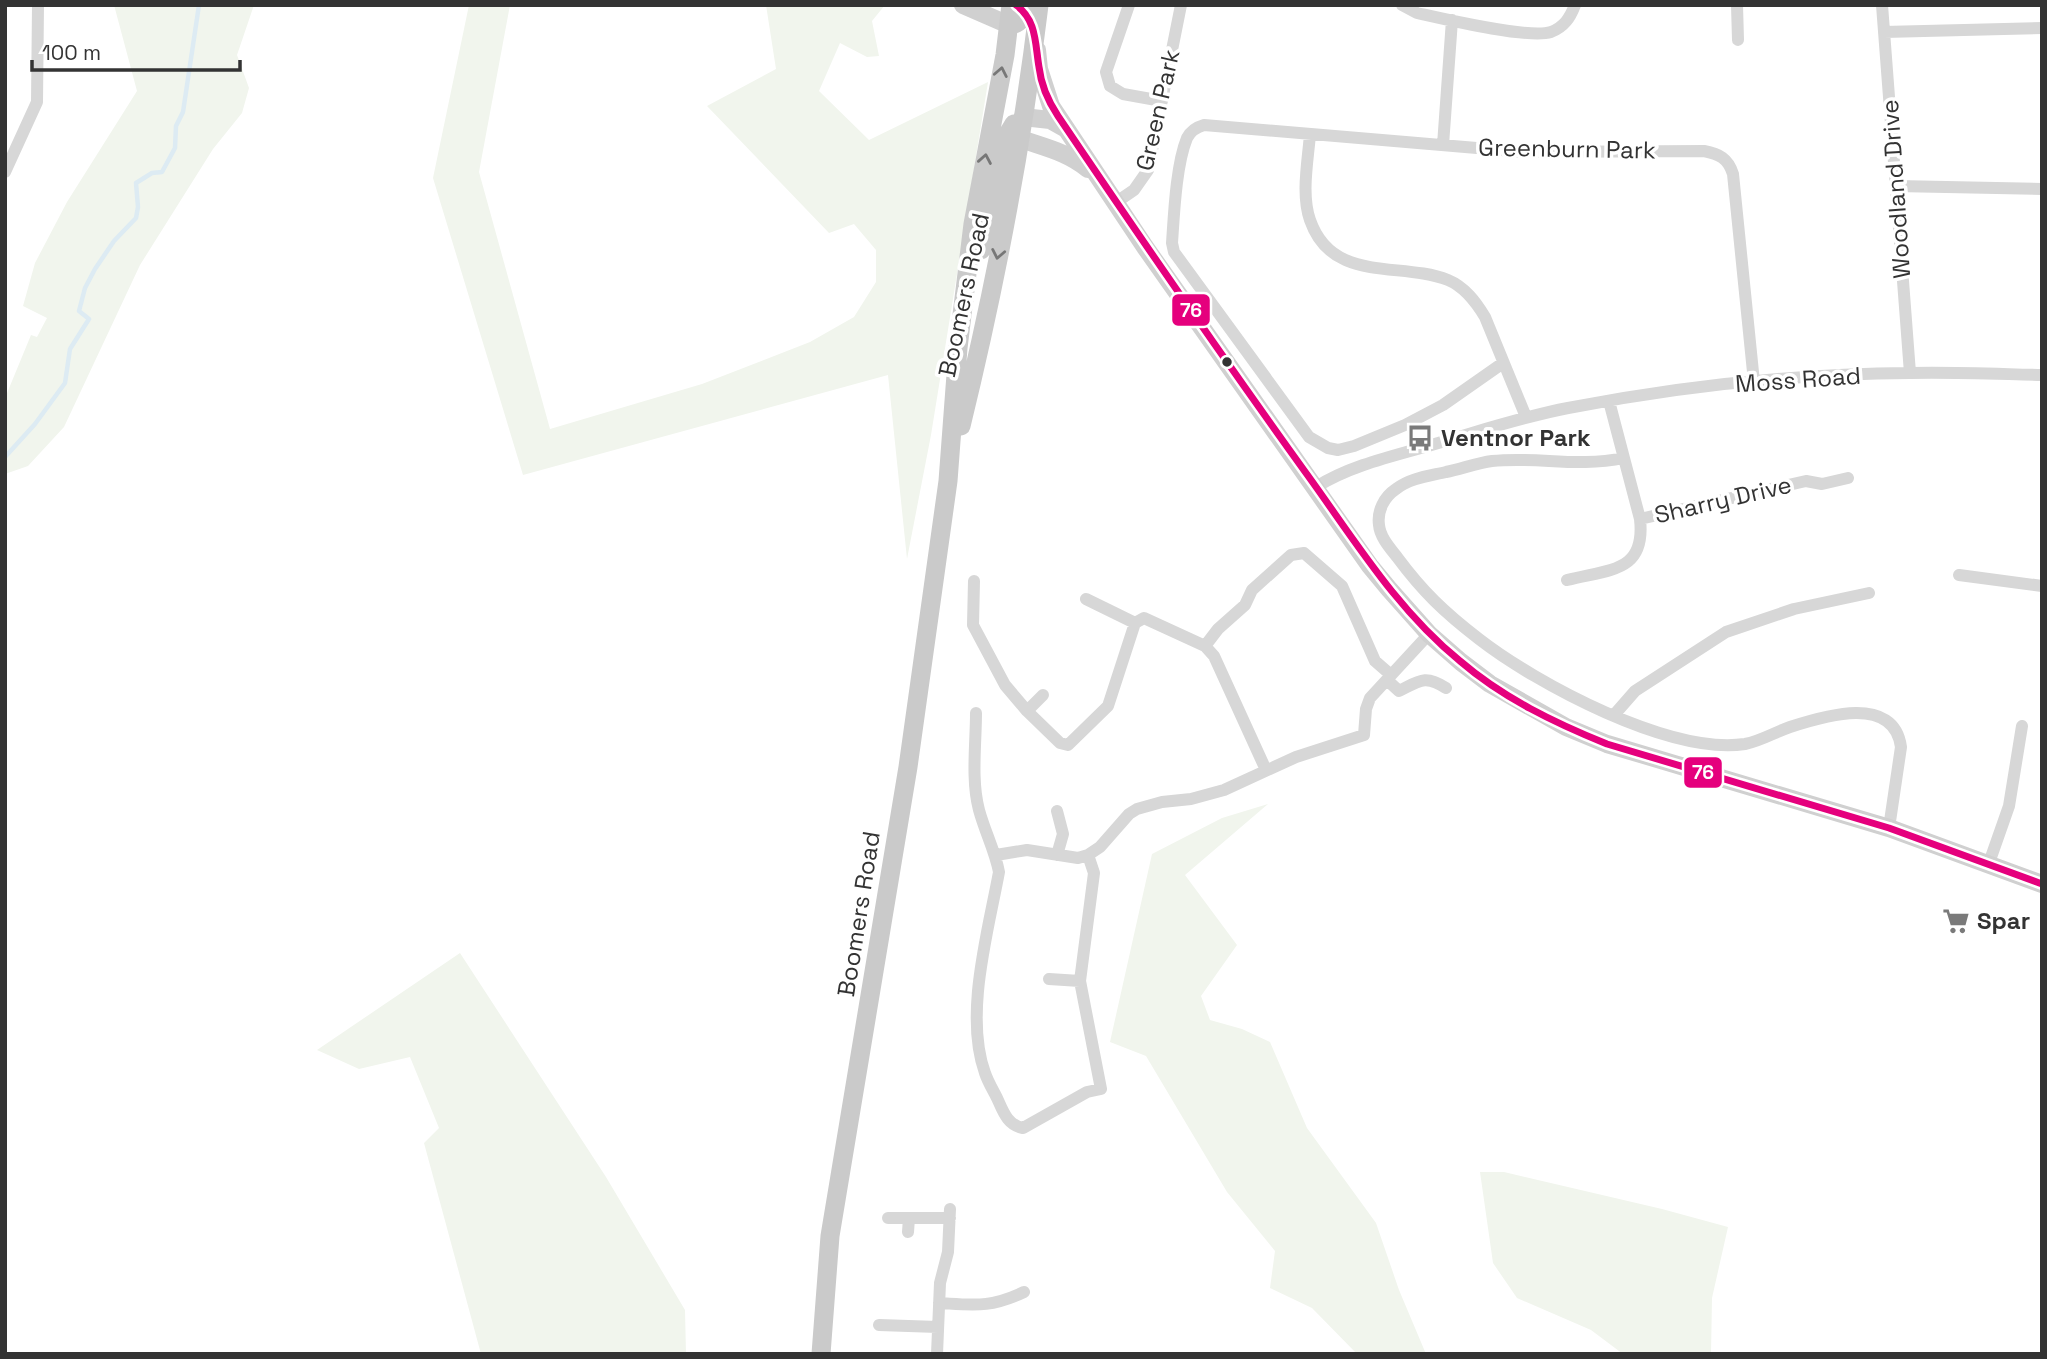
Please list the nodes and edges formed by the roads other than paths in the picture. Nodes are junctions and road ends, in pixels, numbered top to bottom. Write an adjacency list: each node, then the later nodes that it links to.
1 (37, 5): 22 (street)
2 (963, 5): 9 (street)
3 (1129, 5): 15 (street)
4 (1181, 5): 15 (street, Green Park)
5 (1402, 5): 10 (street)
6 (1575, 5): 10 (street)
7 (1737, 5): 14 (street)
8 (1882, 5): 12 (street, Woodland Drive)
9 (1021, 10): 13 (main road, Boomers Road); 17 (main road, Boomers Road, one-way to 9)
10 (1452, 20): 21 (street)
11 (2042, 28): 12 (street)
12 (1884, 32): 24 (street, Woodland Drive)
13 (1035, 38): 16 (main road, Boomers Road); 18 (street)
14 (1738, 40)
15 (1162, 101): 26 (street, Green Park)
16 (1023, 117): 18 (street); 20 (main road, Boomers Road)
17 (992, 119): 20 (street); 27 (main road, Boomers Road, one-way to 17)
18 (1066, 129): 23 (street)
19 (1310, 134): 21 (street, Greenburn Park); 28 (street); 28 (street, Greenburn Park)
20 (1014, 136): 23 (street); 27 (main road); 36 (main road, Boomers Road, one-way to 36)
21 (1443, 145): 31 (street, Greenburn Park)
22 (5, 172)
23 (1098, 178): 26 (street)
24 (1896, 186): 25 (street); 29 (street, Woodland Drive)
25 (2042, 189)
26 (1115, 203): 37 (street)
27 (966, 294): 36 (main road, Boomers Road)
28 (1503, 363): 33 (street)
29 (1910, 373): 30 (street, Moss Road); 31 (street, Moss Road)
30 (2042, 375)
31 (1754, 382): 32 (street, Moss Road)
32 (1609, 401): 33 (street, Moss Road); 34 (street, Sharry Drive)
33 (1526, 417): 37 (street, Moss Road)
34 (1624, 458): 38 (street, Sharry Drive); 53 (street)
35 (1848, 478): 38 (street, Sharry Drive)
36 (948, 481): 72 (main road, Boomers Road)
37 (1316, 487): 46 (street)
38 (1640, 519): 40 (street, Sharry Drive)
39 (1959, 575): 42 (street)
40 (1567, 580)
41 (974, 581): 51 (street)
42 (2042, 586)
43 (1869, 593): 53 (street)
44 (1086, 599): 45 (street)
45 (1135, 623): 47 (street); 51 (street)
46 (1429, 634): 48 (street); 57 (street)
47 (1205, 646): 48 (street); 55 (street)
48 (1389, 678): 49 (street); 55 (street)
49 (1446, 688)
50 (1043, 695): 51 (street)
51 (1027, 711)
52 (976, 713): 58 (street)
53 (1614, 715): 57 (street)
54 (2022, 726): 61 (street)
55 (1266, 769): 60 (street)
56 (1057, 810): 59 (street)
57 (1889, 828): 61 (street)
58 (996, 855): 59 (street); 64 (street)
59 (1057, 855): 60 (street)
60 (1088, 855): 64 (street)
61 (1989, 863): 62 (street)
62 (2042, 884)
63 (1049, 979): 64 (street)
64 (1080, 981)
65 (888, 1218): 66 (street)
66 (909, 1218): 67 (street); 69 (street)
67 (908, 1232)
68 (1024, 1292): 69 (street)
69 (939, 1303): 71 (street)
70 (879, 1325): 71 (street)
71 (938, 1327): 73 (street)
72 (821, 1354)
73 (937, 1354)

